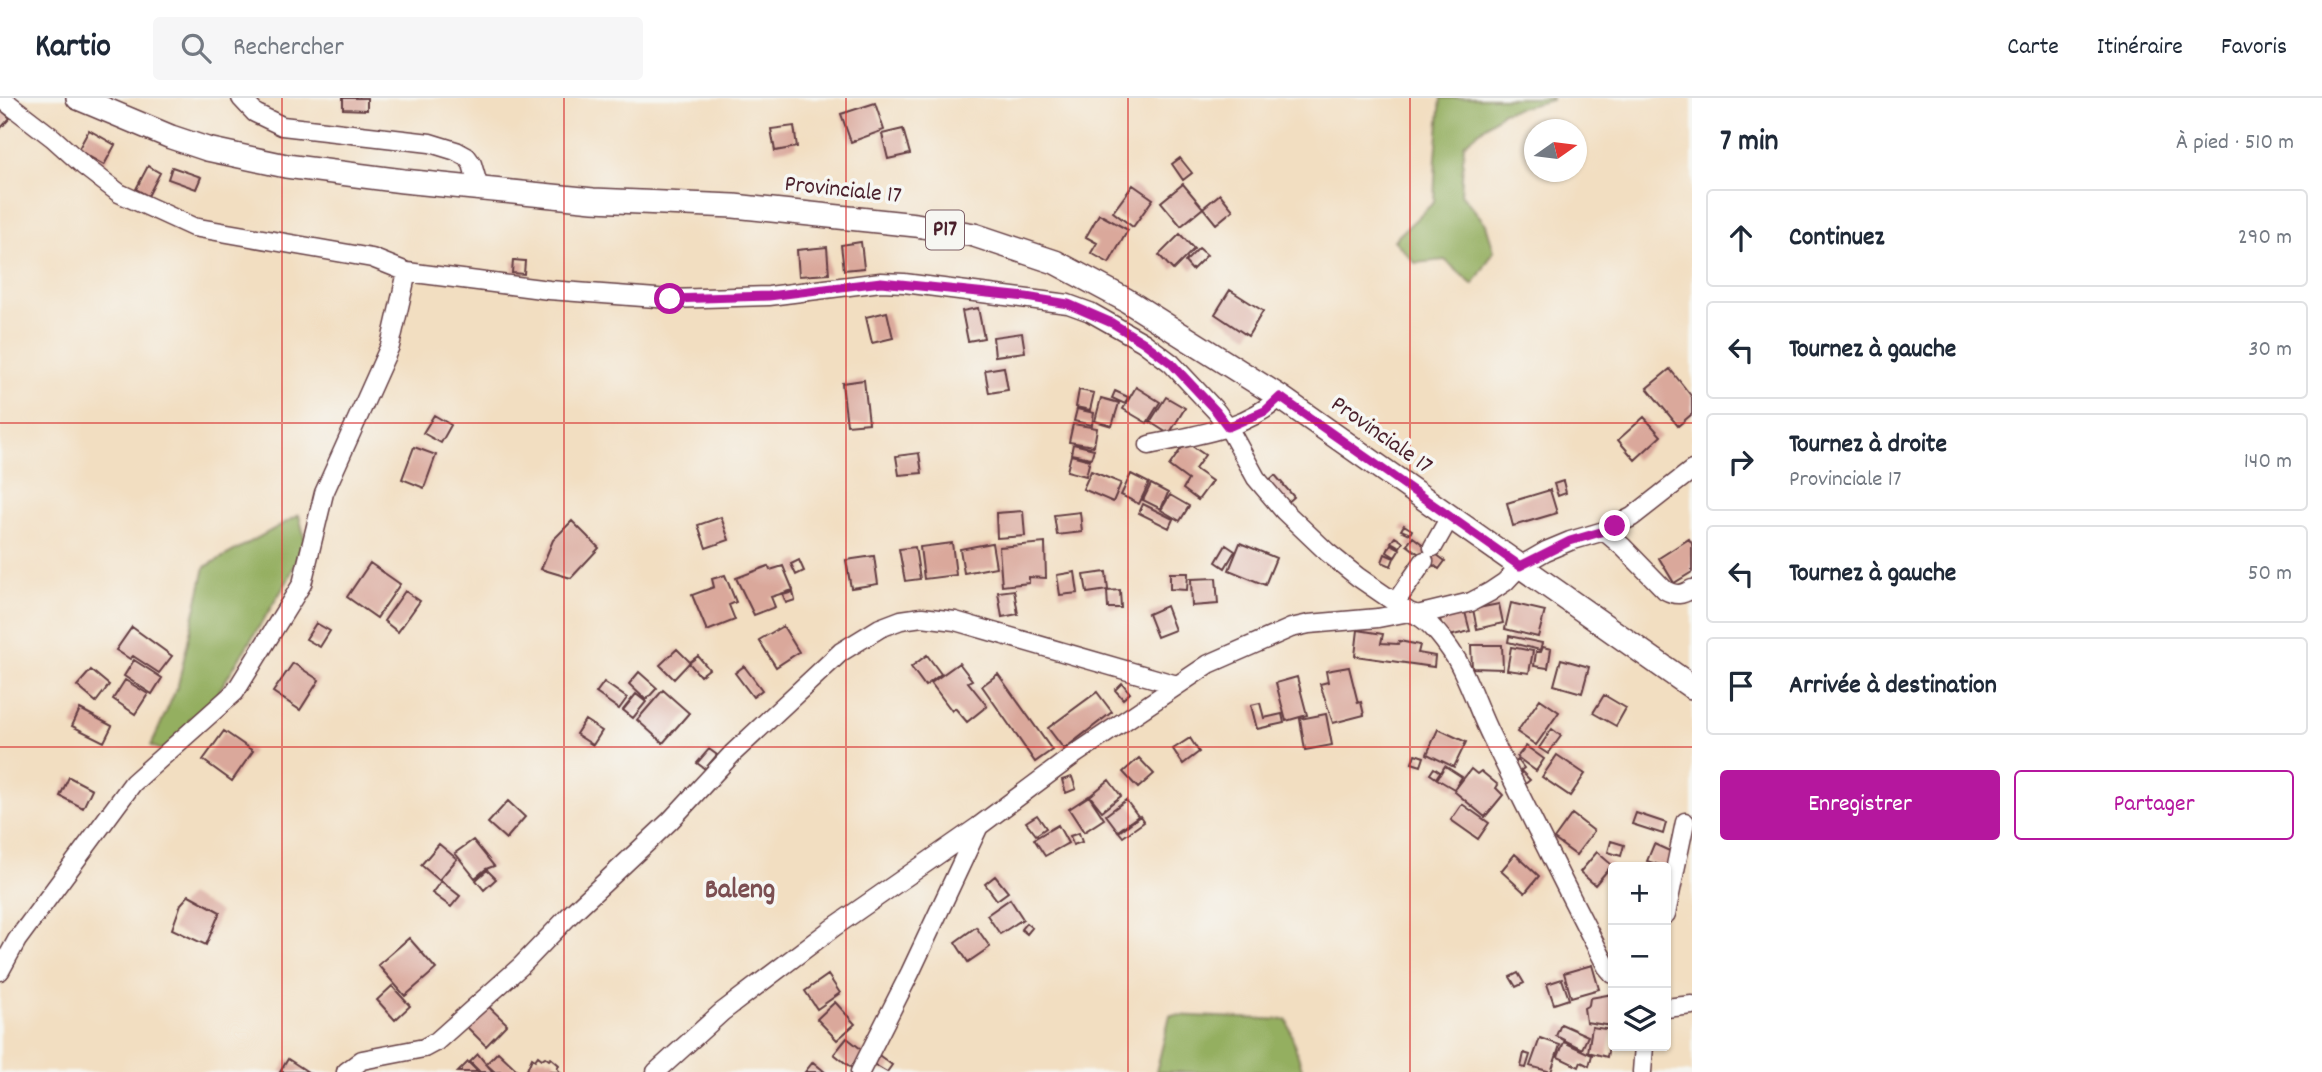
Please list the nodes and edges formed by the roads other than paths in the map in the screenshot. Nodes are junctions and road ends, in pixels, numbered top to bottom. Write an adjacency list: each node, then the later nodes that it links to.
1 (1, 98): 5 (street)
2 (78, 98): 4 (main road, Provinciale 17 / P17)
3 (241, 98): 4 (street)
4 (479, 188): 6 (main road, Provinciale 17 / P17)
5 (407, 272): 7 (street); 21 (street)
6 (1280, 397): 7 (street); 10 (main road, Provinciale 17 / P17)
7 (1228, 427): 8 (street); 14 (street)
8 (1149, 445)
9 (1692, 470): 11 (street)
10 (1450, 517): 12 (main road, Provinciale 17 / P17); 14 (street)
11 (1604, 531): 12 (street); 13 (street)
12 (1520, 566): 14 (street); 16 (main road, Provinciale 17 / P17)
13 (1692, 589)
14 (1407, 610): 15 (street); 20 (street)
15 (1177, 685): 18 (street); 25 (street)
16 (1692, 687)
17 (1685, 822): 19 (street)
18 (979, 826): 26 (street); 27 (street)
19 (1671, 890)
20 (1608, 968)
21 (0, 971)
22 (1692, 1006): 23 (street)
23 (1671, 1008)
24 (1644, 1051): 28 (street)
25 (346, 1072)
26 (656, 1072)
27 (860, 1072)
28 (1642, 1072)

